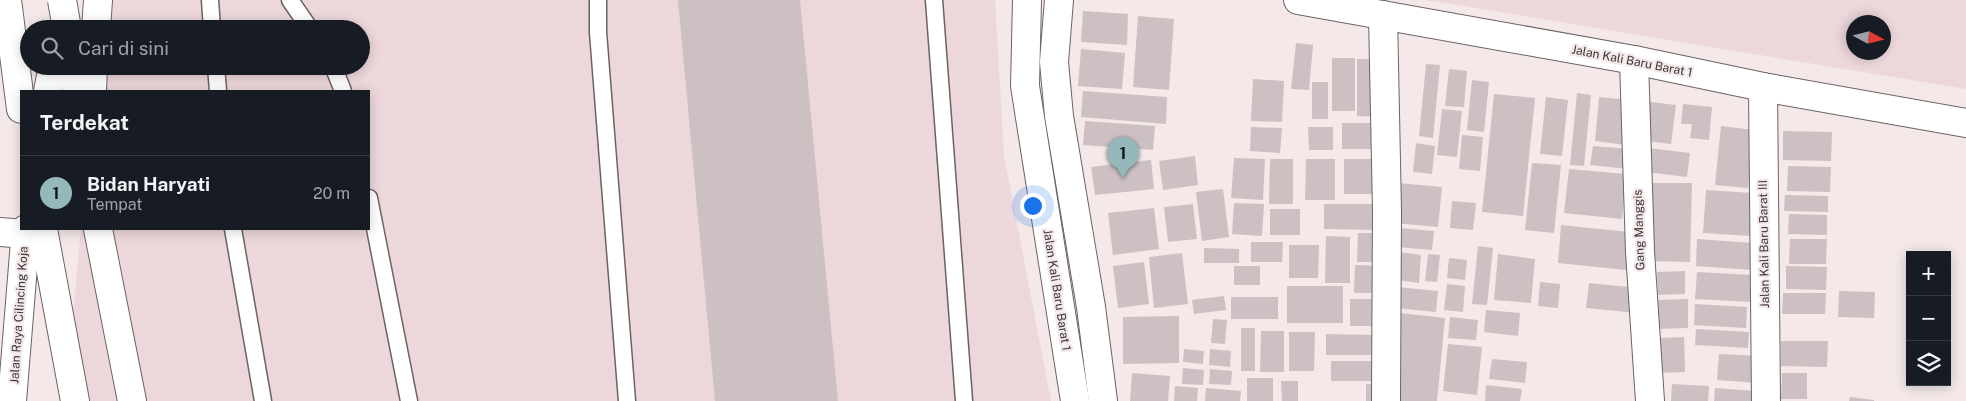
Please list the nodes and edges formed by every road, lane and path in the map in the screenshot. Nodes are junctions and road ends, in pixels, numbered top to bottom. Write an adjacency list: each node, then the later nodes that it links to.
1 (7, 0): 30 (main road)
2 (62, 0): 14 (main road, bridge)
3 (66, 0): 13 (main road)
4 (98, 0): 15 (main road)
5 (210, 0): 16 (lane)
6 (290, 0): 17 (lane)
7 (598, 0): 41 (lane)
8 (934, 0): 42 (lane)
9 (1027, 0): 43 (main road, Jalan Kali Baru Barat 1)
10 (1059, 0): 44 (main road)
11 (1298, 0): 12 (main road, Jalan Kali Baru Barat 1)
12 (1383, 15): 18 (main road, Jalan Kali Baru Barat 1); 45 (main road)
13 (63, 20)
14 (65, 20)
15 (97, 20)
16 (211, 20)
17 (304, 20)
18 (1634, 60): 24 (main road, Jalan Kali Baru Barat 1); 46 (main road, Gang Manggis)
19 (51, 75): 25 (main road)
20 (74, 75): 26 (main road)
21 (93, 75): 27 (main road)
22 (217, 75): 28 (lane)
23 (337, 75): 29 (lane)
24 (1762, 87): 31 (main road, Jalan Kali Baru Barat 1); 47 (main road, Jalan Kali Baru Barat III)
25 (48, 90)
26 (77, 90)
27 (92, 90)
28 (218, 90)
29 (343, 90)
30 (20, 101)
31 (1966, 122)
32 (370, 203): 40 (lane)
33 (98, 230): 38 (main road)
34 (233, 230): 39 (lane)
35 (24, 231): 36 (main road, Jalan Raya Cilincing Koja); 37 (main road)
36 (12, 401)
37 (75, 401)
38 (132, 401)
39 (263, 401)
40 (409, 401)
41 (627, 401)
42 (964, 401)
43 (1075, 401)
44 (1103, 401)
45 (1386, 401)
46 (1650, 401)
47 (1766, 401)

